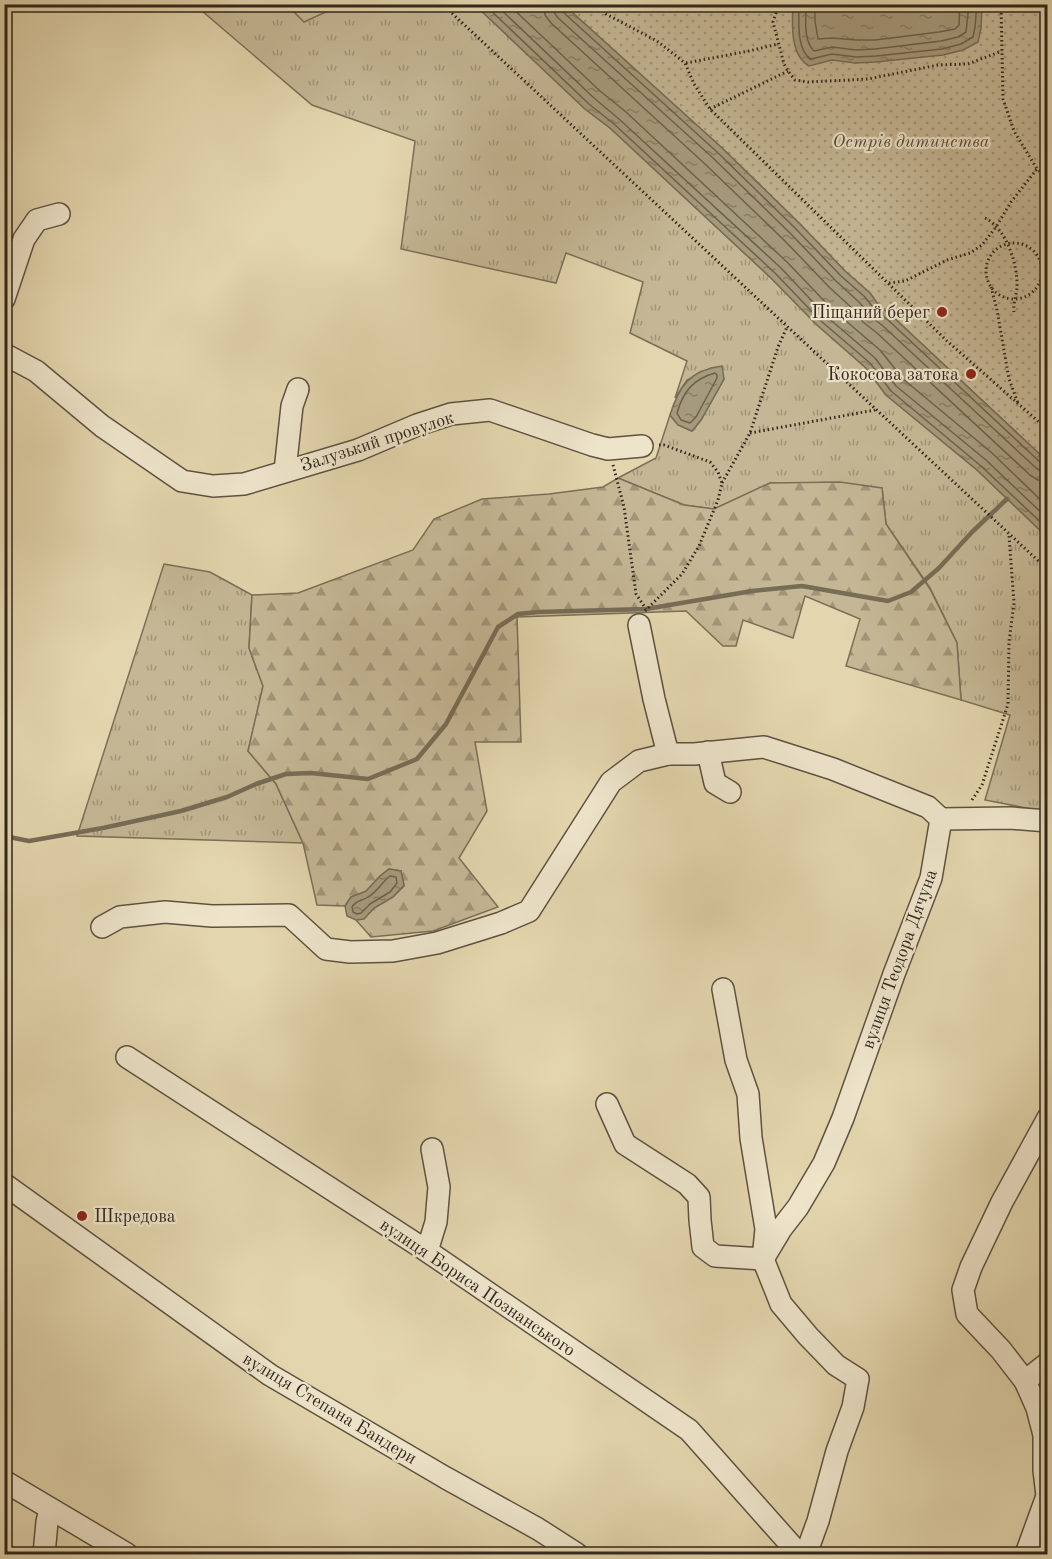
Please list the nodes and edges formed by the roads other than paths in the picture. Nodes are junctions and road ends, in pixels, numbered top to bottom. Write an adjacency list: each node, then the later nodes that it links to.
1 (59, 214): 2 (street)
2 (4, 299)
3 (4, 354): 6 (street, Залузький провулок)
4 (298, 389): 6 (street)
5 (642, 446): 6 (street, Залузький провулок)
6 (285, 471)
7 (642, 617): 9 (street)
8 (708, 752): 9 (street); 10 (street); 11 (street)
9 (668, 754): 13 (street)
10 (730, 792)
11 (950, 819): 12 (street); 21 (street, вулиця Теодора Дячуна)
12 (1047, 821)
13 (102, 927)
14 (723, 989): 21 (street)
15 (126, 1057): 20 (street, вулиця Бориса Познанського)
16 (607, 1104): 21 (street)
17 (1047, 1118): 23 (street)
18 (432, 1149): 20 (street)
19 (4, 1184): 29 (street, вулиця Степана Бандери)
20 (427, 1251): 30 (street, вулиця Бориса Познанського)
21 (763, 1260): 31 (street)
22 (1047, 1363): 23 (street)
23 (1025, 1380): 25 (street)
24 (4, 1481): 26 (street)
25 (1047, 1497): 32 (street)
26 (50, 1509): 27 (street); 28 (street)
27 (44, 1554)
28 (127, 1554)
29 (578, 1554)
30 (799, 1554)
31 (806, 1554)
32 (1026, 1554)

